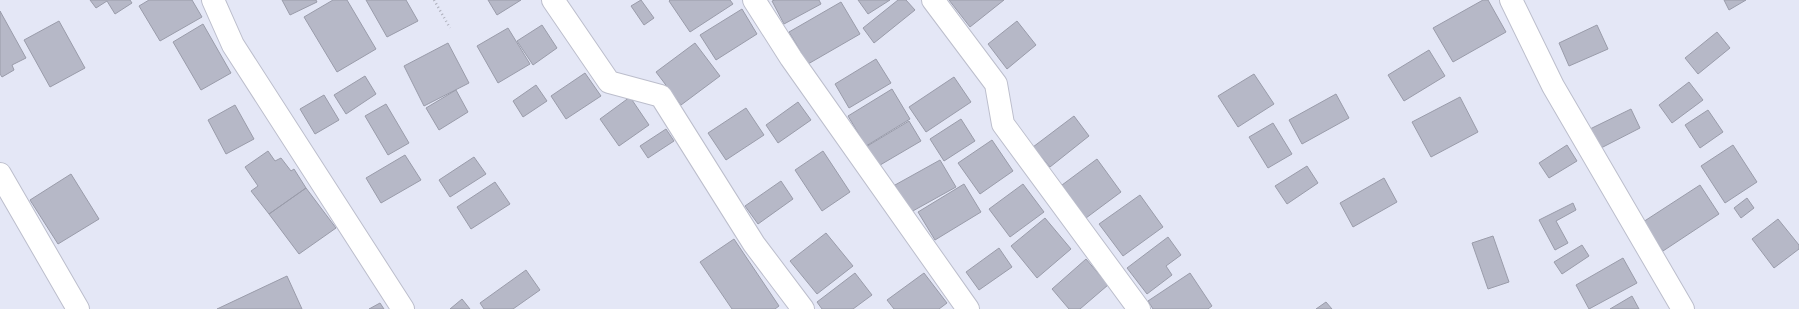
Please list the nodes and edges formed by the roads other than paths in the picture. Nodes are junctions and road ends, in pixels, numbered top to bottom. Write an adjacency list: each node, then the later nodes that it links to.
1 (213, 0): 8 (street)
2 (554, 0): 9 (street)
3 (754, 0): 10 (street)
4 (933, 0): 11 (street)
5 (1511, 0): 12 (street)
6 (0, 174): 7 (street)
7 (78, 309)
8 (403, 309)
9 (803, 309)
10 (968, 309)
11 (1139, 309)
12 (1683, 309)

